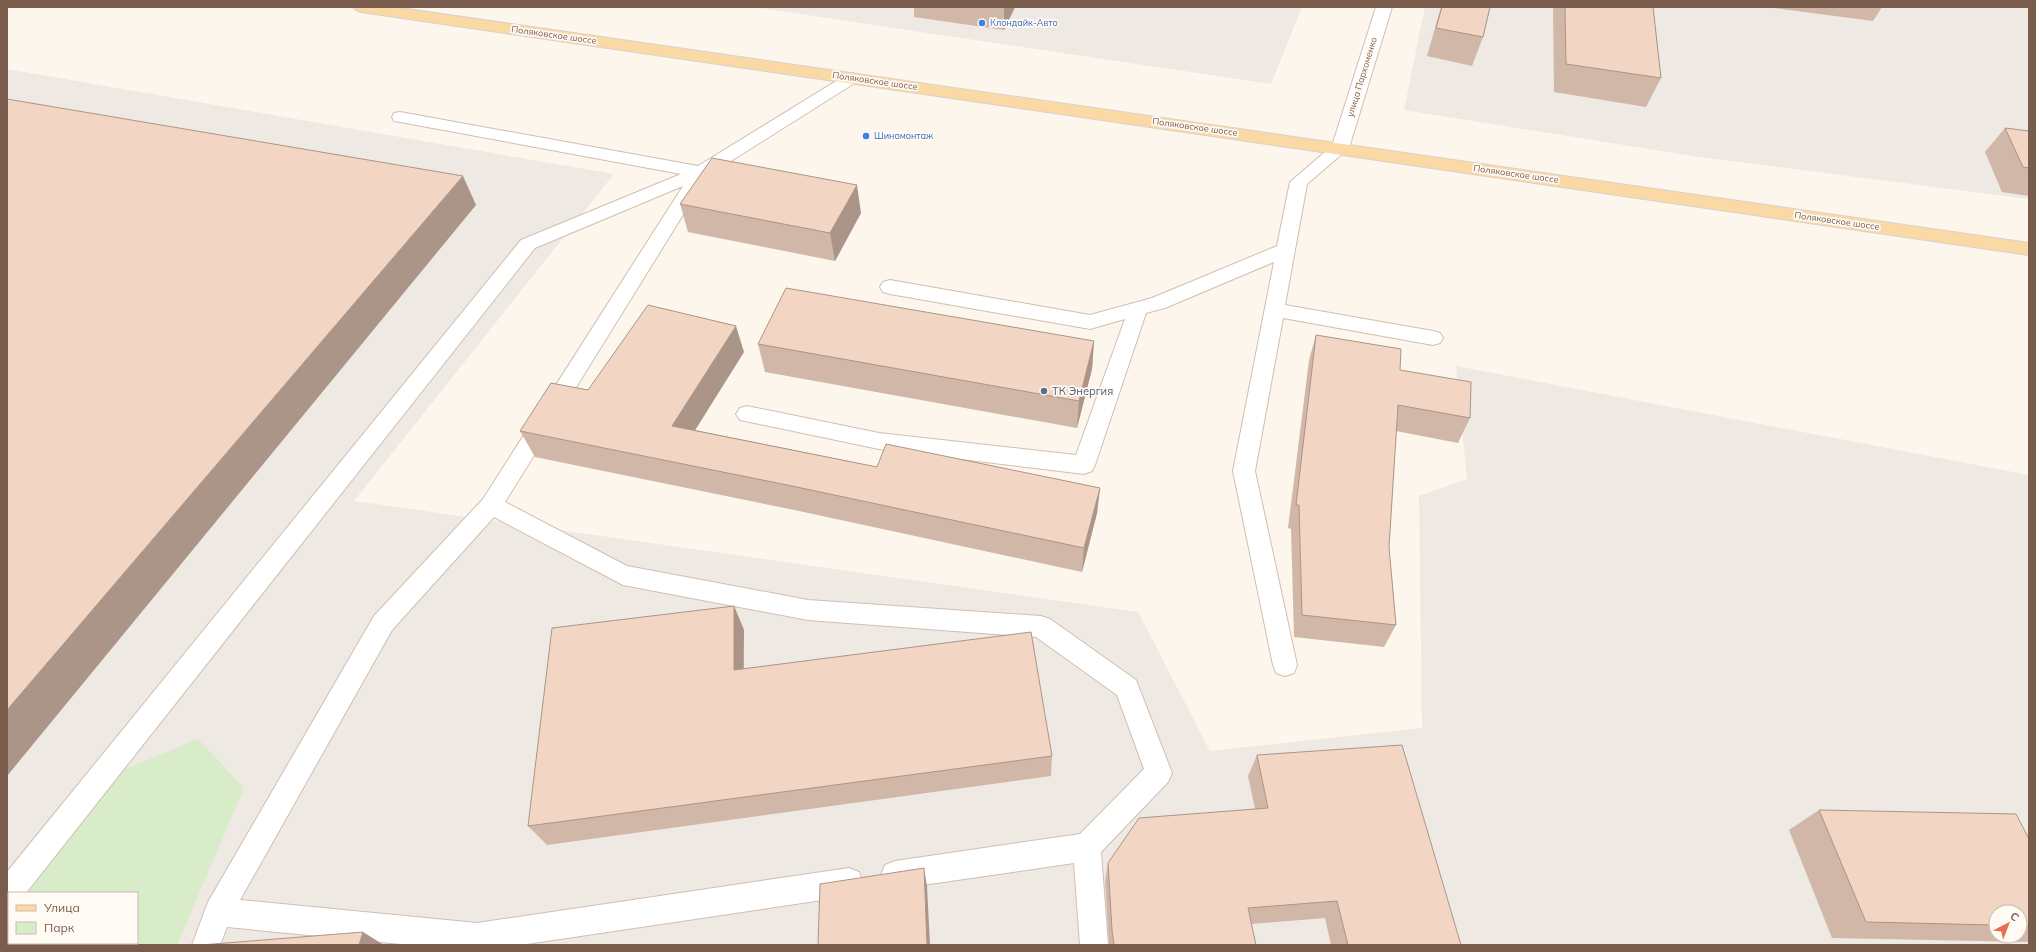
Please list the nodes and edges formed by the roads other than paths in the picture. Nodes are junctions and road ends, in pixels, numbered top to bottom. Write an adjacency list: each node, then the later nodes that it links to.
1 (362, 7): 3 (main road, Поляковское шоссе)
2 (1384, 7): 5 (street, улица Пархоменко)
3 (852, 78): 5 (main road, Поляковское шоссе); 6 (street)
4 (400, 117): 6 (street)
5 (1340, 148): 7 (main road, Поляковское шоссе); 8 (street)
6 (701, 172): 14 (street); 17 (street)
7 (2029, 249)
8 (1286, 250): 10 (street); 11 (street)
9 (890, 287): 10 (street)
10 (1138, 309): 13 (street)
11 (1274, 310): 12 (street); 15 (street)
12 (1433, 338)
13 (747, 414)
14 (491, 505): 16 (street); 18 (street)
15 (1285, 665)
16 (1087, 847): 18 (street); 20 (street)
17 (9, 892)
18 (218, 912): 19 (street)
19 (206, 945)
20 (1094, 945)

